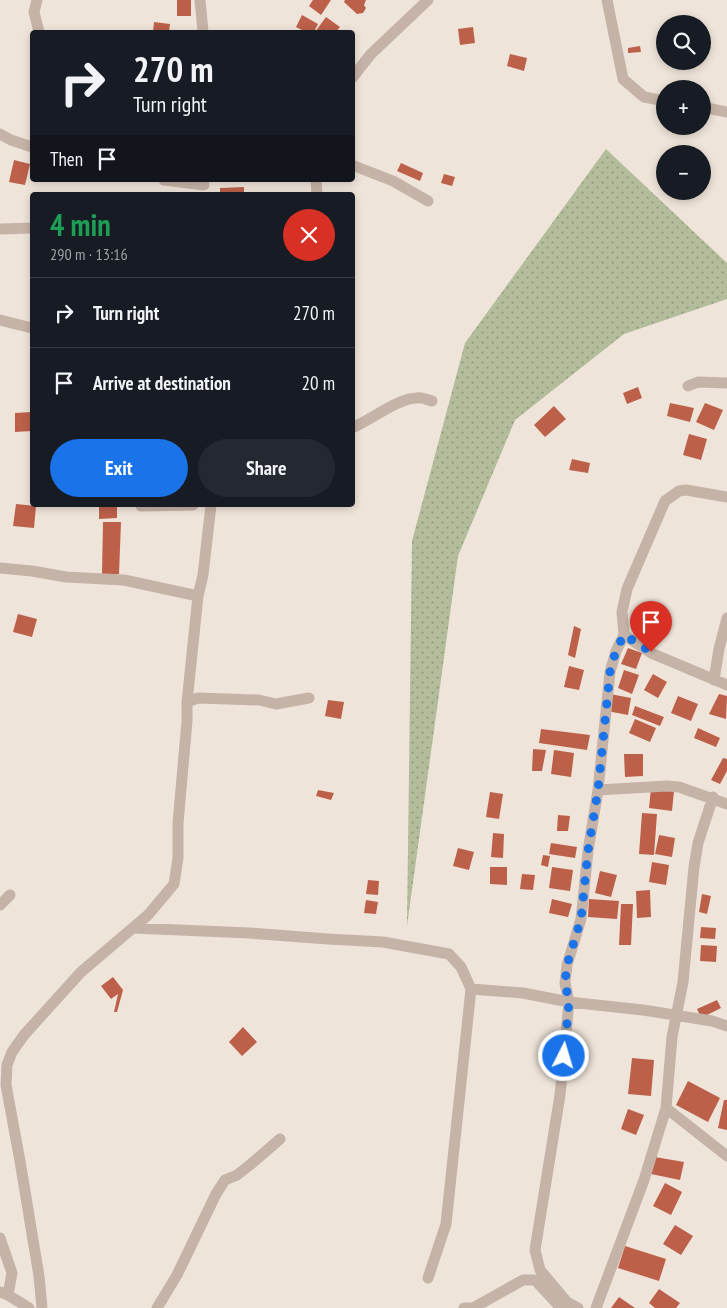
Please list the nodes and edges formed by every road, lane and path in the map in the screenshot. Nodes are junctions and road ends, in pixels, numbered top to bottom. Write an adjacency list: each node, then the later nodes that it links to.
1 (37, 0): 5 (street)
2 (200, 0): 6 (street)
3 (428, 0): 7 (street)
4 (607, 0): 8 (street)
5 (38, 30)
6 (203, 30)
7 (355, 74)
8 (656, 99)
9 (711, 109): 10 (street)
10 (727, 112)
11 (0, 134): 12 (street)
12 (30, 146)
13 (355, 165): 16 (street)
14 (175, 182): 15 (street)
15 (204, 187)
16 (428, 201)
17 (30, 228): 18 (street)
18 (0, 229)
19 (0, 320): 20 (street)
20 (30, 328)
21 (727, 383): 22 (street)
22 (688, 386)
23 (432, 401): 24 (street)
24 (355, 426)
25 (727, 497): 30 (street)
26 (211, 507): 28 (street)
27 (0, 568): 28 (street)
28 (198, 596): 34 (street)
29 (727, 618): 31 (street)
30 (624, 635): 31 (street); 35 (street)
31 (714, 680): 32 (street)
32 (727, 685)
33 (309, 698): 34 (street)
34 (187, 702): 40 (street)
35 (598, 790): 36 (street); 42 (street)
36 (713, 798): 37 (street); 43 (street)
37 (727, 804)
38 (10, 895): 39 (street)
39 (0, 905)
40 (133, 928): 41 (street); 45 (street)
41 (471, 989): 42 (street); 50 (street)
42 (569, 1002): 43 (street); 57 (street)
43 (676, 1015): 44 (street); 46 (street)
44 (727, 1026)
45 (4, 1068): 53 (street)
46 (666, 1108): 48 (street); 58 (street)
47 (280, 1139): 54 (street)
48 (727, 1156)
49 (0, 1238): 51 (street)
50 (428, 1278)
51 (4, 1294): 52 (street)
52 (29, 1308)
53 (42, 1308)
54 (157, 1308)
55 (464, 1308): 56 (street)
56 (561, 1308)
57 (578, 1308)
58 (596, 1308)

